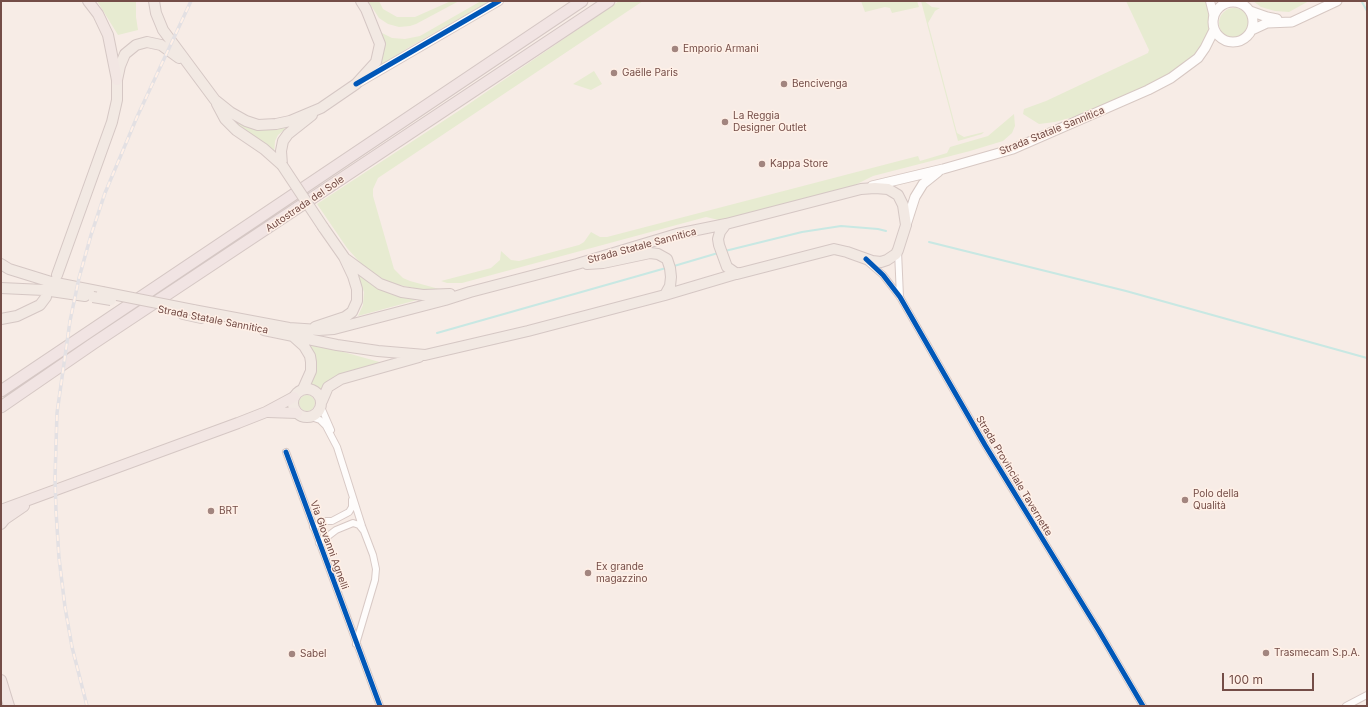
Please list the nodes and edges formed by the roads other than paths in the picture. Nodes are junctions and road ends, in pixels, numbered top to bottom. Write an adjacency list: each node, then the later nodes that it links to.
1 (88, 1): 18 (highway)
2 (154, 1): 17 (main road)
3 (361, 1): 19 (main road)
4 (499, 1): 19 (street)
5 (582, 1): 45 (highway, Autostrada del Sole)
6 (609, 1): 48 (highway, Autostrada del Sole)
7 (1210, 1): 11 (street)
8 (1337, 1): 12 (main road)
9 (1239, 2): 10 (main road); 11 (main road)
10 (1250, 11): 12 (main road); 14 (main road)
11 (1214, 17): 13 (main road)
12 (1292, 22): 14 (main road)
13 (1214, 30): 15 (main road); 16 (main road, Strada Statale Sannitica)
14 (1252, 30): 15 (main road)
15 (1223, 40): 16 (main road, Strada Statale Sannitica)
16 (1205, 48): 23 (main road, Strada Statale Sannitica)
17 (194, 72): 18 (main road); 20 (main road)
18 (118, 80): 33 (main road)
19 (356, 84): 21 (main road)
20 (215, 100): 21 (main road); 22 (main road, Strada Statale Sannitica)
21 (321, 108): 22 (main road)
22 (282, 165): 28 (main road, Strada Statale Sannitica, bridge)
23 (943, 169): 24 (main road, Strada Statale Sannitica); 26 (main road)
24 (861, 189): 25 (main road, Strada Statale Sannitica); 26 (main road, Strada Statale Sannitica)
25 (726, 224): 31 (main road, Strada Statale Sannitica); 32 (main road)
26 (906, 225): 27 (main road, Strada Statale Sannitica)
27 (898, 250): 29 (main road, Strada Statale Sannitica); 39 (street, Strada Provinciale Tavernette)
28 (344, 258): 35 (main road, Strada Statale Sannitica); 41 (main road, Strada Statale Sannitica)
29 (866, 259): 32 (main road, Strada Statale Sannitica); 39 (street, Strada Provinciale Tavernette)
30 (1, 264): 36 (main road)
31 (577, 264): 35 (main road, Strada Statale Sannitica); 37 (main road)
32 (739, 273): 37 (main road, Strada Statale Sannitica)
33 (57, 275)
34 (1, 288): 36 (main road, Strada Statale Sannitica)
35 (470, 292): 41 (main road, Strada Statale Sannitica)
36 (98, 295): 41 (main road, Strada Statale Sannitica, bridge); 42 (main road, Strada Statale Sannitica, bridge)
37 (665, 295): 43 (main road, Strada Statale Sannitica)
38 (46, 297): 40 (main road)
39 (900, 298): 67 (street, Strada Provinciale Tavernette)
40 (1, 319)
41 (312, 328)
42 (293, 336): 43 (main road, Strada Statale Sannitica); 44 (main road)
43 (425, 355): 47 (main road, Strada Statale Sannitica)
44 (303, 389): 46 (main road); 47 (main road)
45 (1, 391)
46 (294, 397): 49 (highway); 50 (main road)
47 (321, 404): 51 (main road); 52 (street)
48 (1, 407)
49 (266, 412): 50 (highway); 55 (highway)
50 (297, 413): 51 (main road)
51 (311, 417): 52 (street)
52 (334, 441): 54 (street)
53 (286, 452): 58 (street, Via Giovanni Agnelli)
54 (351, 492): 58 (street, Via Giovanni Agnelli); 59 (street)
55 (43, 495): 56 (highway); 57 (highway)
56 (1, 510)
57 (1, 524)
58 (313, 527): 60 (street, Via Giovanni Agnelli)
59 (365, 533): 60 (street, Via Giovanni Agnelli); 61 (street)
60 (319, 543): 61 (street, Via Giovanni Agnelli)
61 (356, 644): 66 (street)
62 (1, 680): 65 (highway)
63 (1, 690): 65 (highway)
64 (1367, 695): 68 (street)
65 (9, 706)
66 (380, 706)
67 (1143, 706)
68 (1346, 706)

